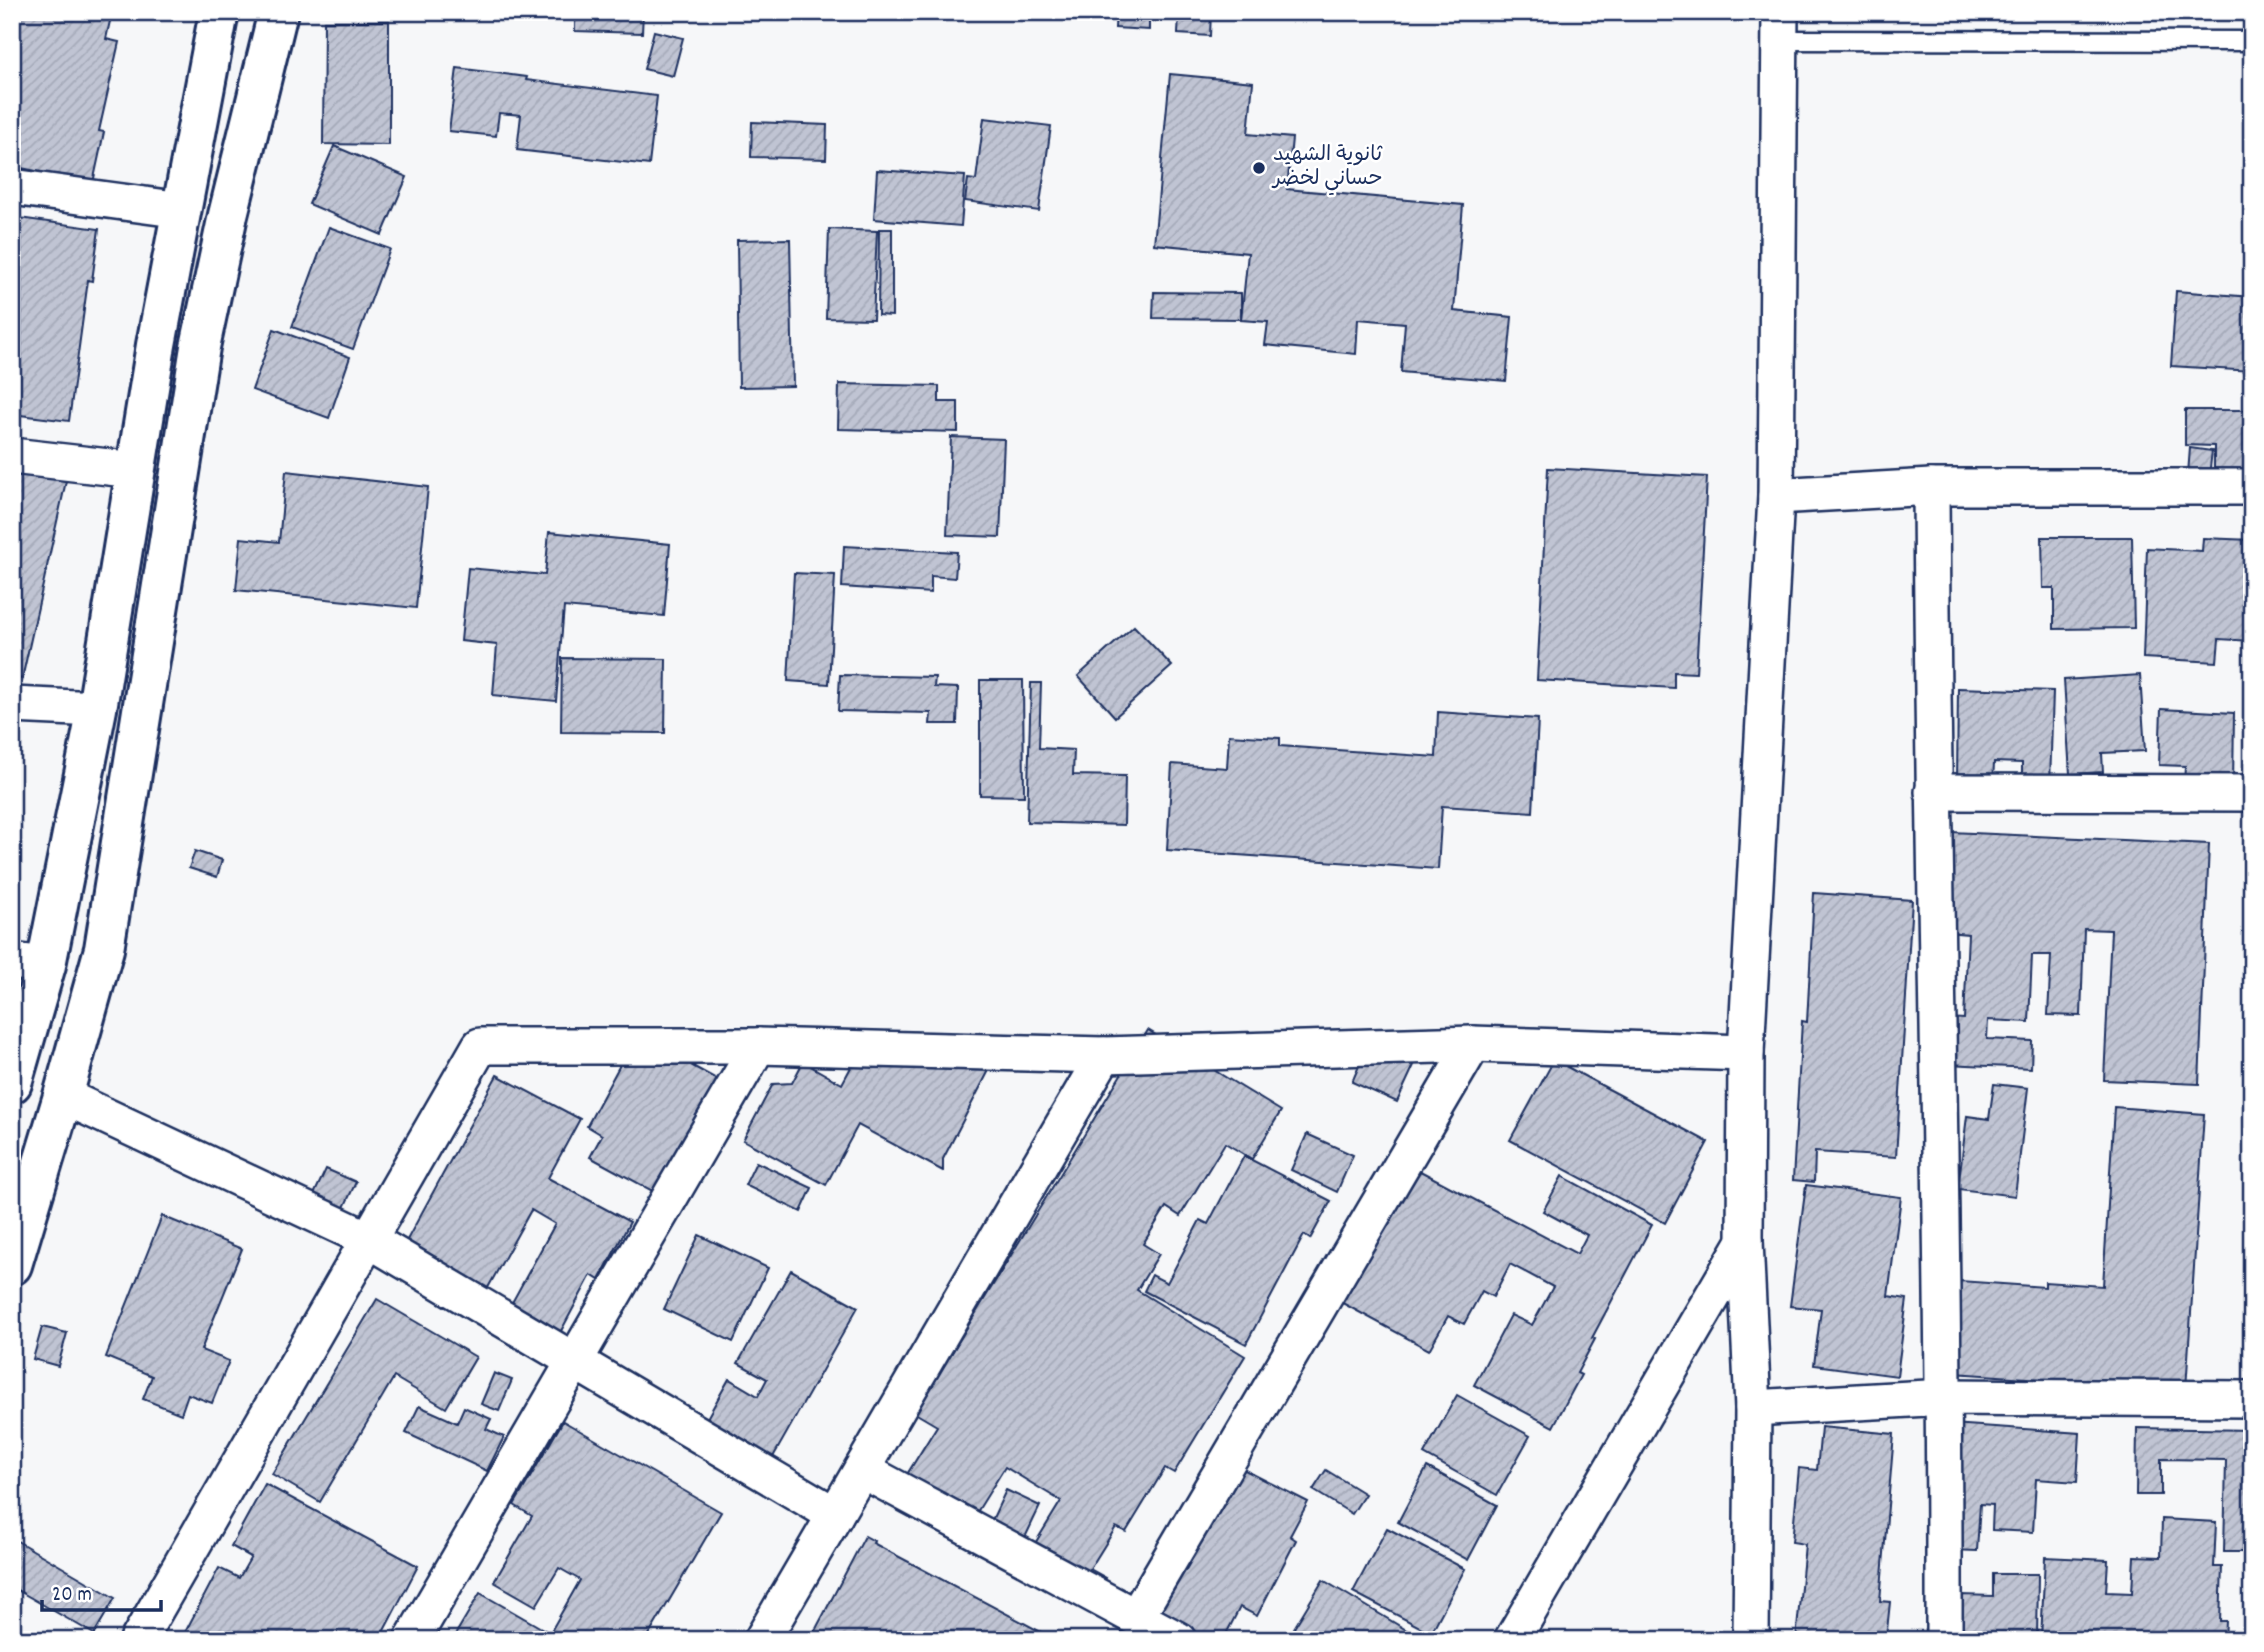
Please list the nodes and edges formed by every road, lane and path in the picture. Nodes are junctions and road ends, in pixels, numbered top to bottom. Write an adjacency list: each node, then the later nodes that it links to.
1 (219, 12): 6 (main road)
2 (278, 12): 22 (main road)
3 (1780, 26): 4 (lane); 11 (street)
4 (2252, 41)
5 (12, 187): 6 (street)
6 (182, 210): 8 (main road)
7 (12, 456): 8 (street)
8 (135, 470): 13 (main road)
9 (1931, 487): 10 (street); 11 (street); 14 (street)
10 (2252, 487)
11 (1776, 496): 19 (street)
12 (12, 705): 13 (street)
13 (97, 709): 16 (main road)
14 (1933, 792): 15 (street); 27 (street)
15 (2252, 793)
16 (29, 963): 21 (main road)
17 (1473, 1044): 19 (street); 20 (street); 32 (street)
18 (758, 1046): 20 (street); 23 (street); 26 (street)
19 (1746, 1053): 24 (street)
20 (1104, 1055): 30 (street)
21 (12, 1083)
22 (63, 1096): 23 (street); 25 (main road)
23 (368, 1239): 26 (street); 33 (street)
24 (1745, 1241): 29 (street); 37 (street)
25 (12, 1265)
26 (574, 1361): 31 (street); 34 (street)
27 (1945, 1397): 28 (street); 29 (street); 39 (street)
28 (2252, 1399)
29 (1753, 1408): 38 (street)
30 (862, 1470): 31 (street); 32 (street)
31 (835, 1515): 35 (street)
32 (1136, 1617): 36 (street)
33 (138, 1640)
34 (412, 1640)
35 (762, 1640)
36 (1178, 1640)
37 (1512, 1640)
38 (1751, 1640)
39 (1944, 1640)

